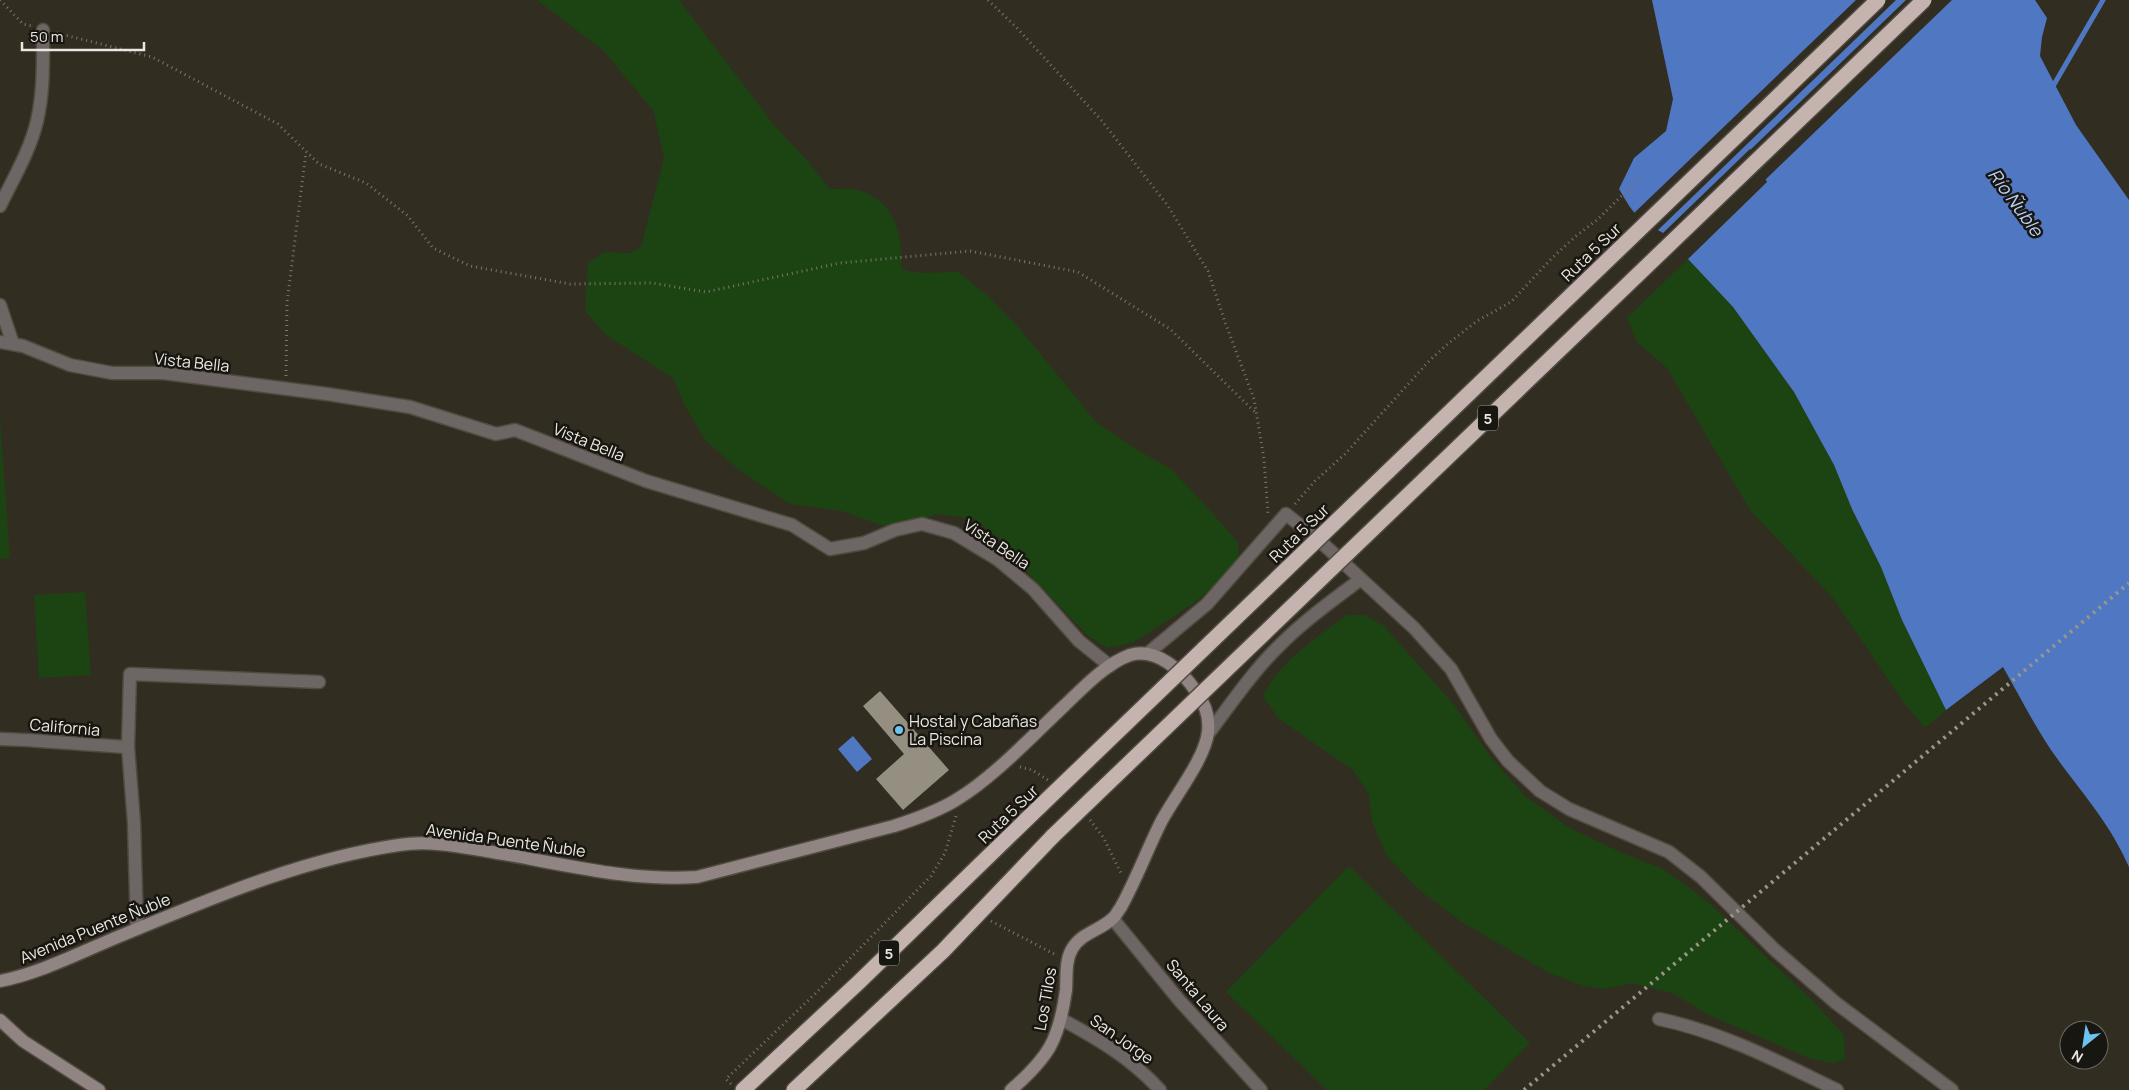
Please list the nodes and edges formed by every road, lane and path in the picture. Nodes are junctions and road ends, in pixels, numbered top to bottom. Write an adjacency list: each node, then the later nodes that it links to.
1 (0, 0): 5 (path)
2 (988, 0): 12 (path)
3 (1878, 0): 32 (highway, Ruta 5 Sur / 5, bridge)
4 (1924, 0): 22 (highway, 5, bridge)
5 (43, 30): 6 (path); 8 (street)
6 (306, 152): 11 (path); 12 (path)
7 (1640, 178): 13 (path)
8 (0, 206)
9 (0, 305): 10 (street)
10 (6, 343): 11 (street, Vista Bella)
11 (286, 389): 16 (street, Vista Bella)
12 (1256, 414): 13 (path)
13 (1286, 514): 14 (street); 15 (street)
14 (1361, 580): 18 (street); 38 (street)
15 (1147, 654): 16 (street, Avenida Puente Ñuble); 18 (street)
16 (1110, 666): 21 (street, Avenida Puente Ñuble)
17 (319, 682): 20 (street)
18 (1208, 734): 23 (street)
19 (0, 739): 20 (street, California)
20 (128, 748): 24 (street)
21 (957, 799): 24 (street, Avenida Puente Ñuble); 31 (path)
22 (982, 912): 25 (path); 33 (highway, 5)
23 (1113, 919): 25 (street, Los Tilos); 36 (street, Santa Laura)
24 (137, 929): 26 (street, Avenida Puente Ñuble)
25 (1068, 961): 27 (street, Los Tilos)
26 (0, 981)
27 (1061, 1019): 34 (street, Los Tilos); 35 (street, San Jorge)
28 (1659, 1019): 37 (street)
29 (0, 1020): 30 (street)
30 (99, 1090)
31 (736, 1090)
32 (743, 1090)
33 (794, 1090)
34 (1011, 1090)
35 (1160, 1090)
36 (1261, 1090)
37 (1837, 1090)
38 (1952, 1090)

